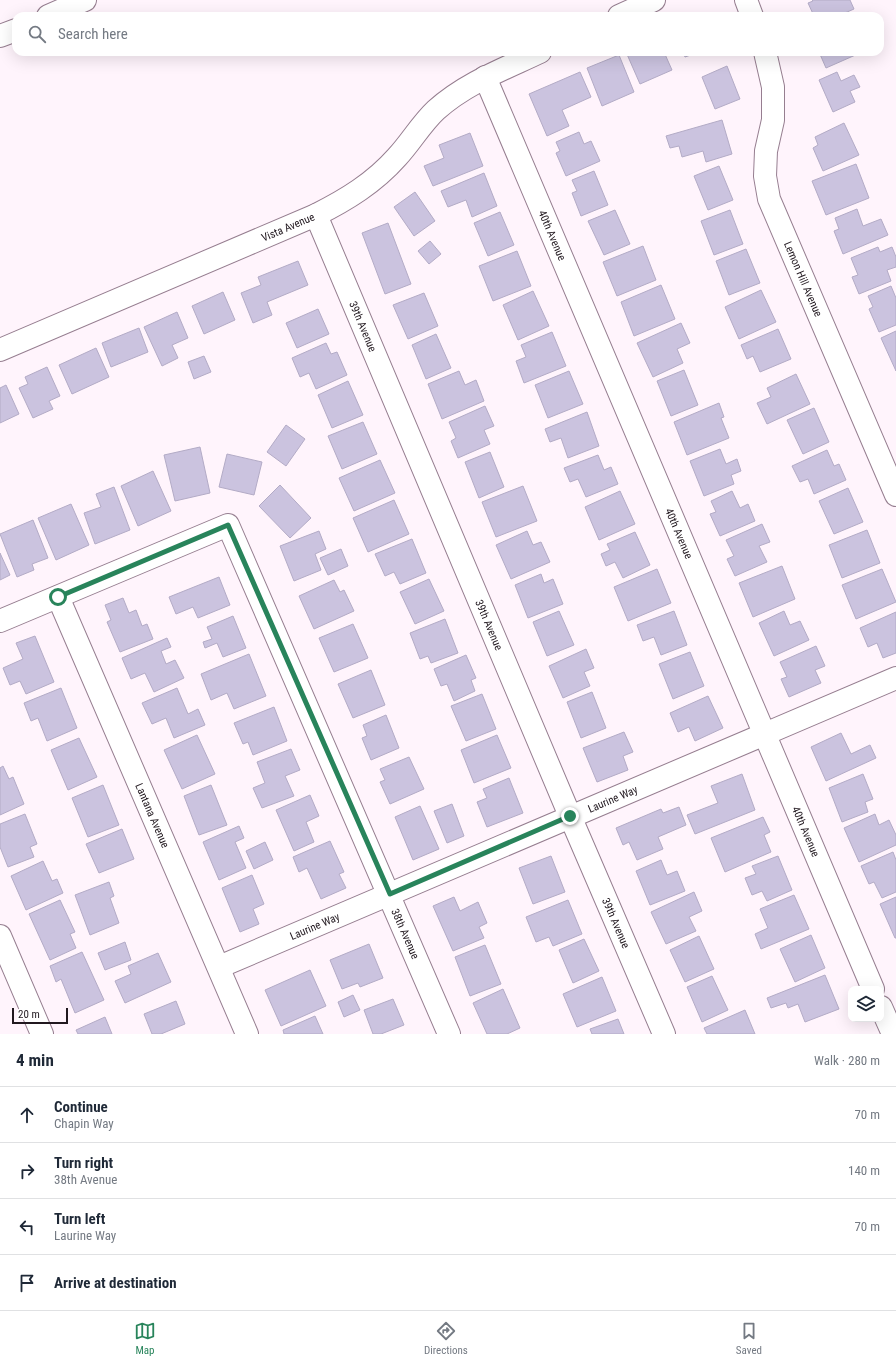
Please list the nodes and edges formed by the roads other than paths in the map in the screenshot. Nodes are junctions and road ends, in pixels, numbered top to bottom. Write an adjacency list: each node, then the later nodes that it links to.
1 (85, 0): 4 (street)
2 (654, 0): 5 (street)
3 (746, 0): 6 (street)
4 (57, 12)
5 (628, 12)
6 (750, 12)
7 (12, 32): 8 (street)
8 (0, 36)
9 (531, 56): 11 (street, Vista Avenue)
10 (766, 56): 14 (street, Lemon Hill Avenue)
11 (485, 77): 12 (street, Vista Avenue); 18 (street, 40th Avenue)
12 (316, 215): 13 (street, Vista Avenue); 19 (street, 39th Avenue)
13 (0, 350)
14 (896, 495)
15 (58, 597): 16 (street); 20 (street, 38th Avenue); 22 (street, Lantana Avenue)
16 (0, 621)
17 (896, 678): 18 (street, Laurine Way)
18 (764, 735): 19 (street, Laurine Way); 23 (street, 40th Avenue)
19 (570, 816): 20 (street, Laurine Way); 28 (street, 39th Avenue)
20 (390, 894): 22 (street, Laurine Way); 27 (street, 38th Avenue)
21 (0, 936): 25 (street)
22 (219, 967): 26 (street, Lantana Avenue)
23 (872, 986)
24 (884, 1014): 29 (street)
25 (42, 1034)
26 (247, 1034)
27 (449, 1034)
28 (664, 1034)
29 (893, 1034)

